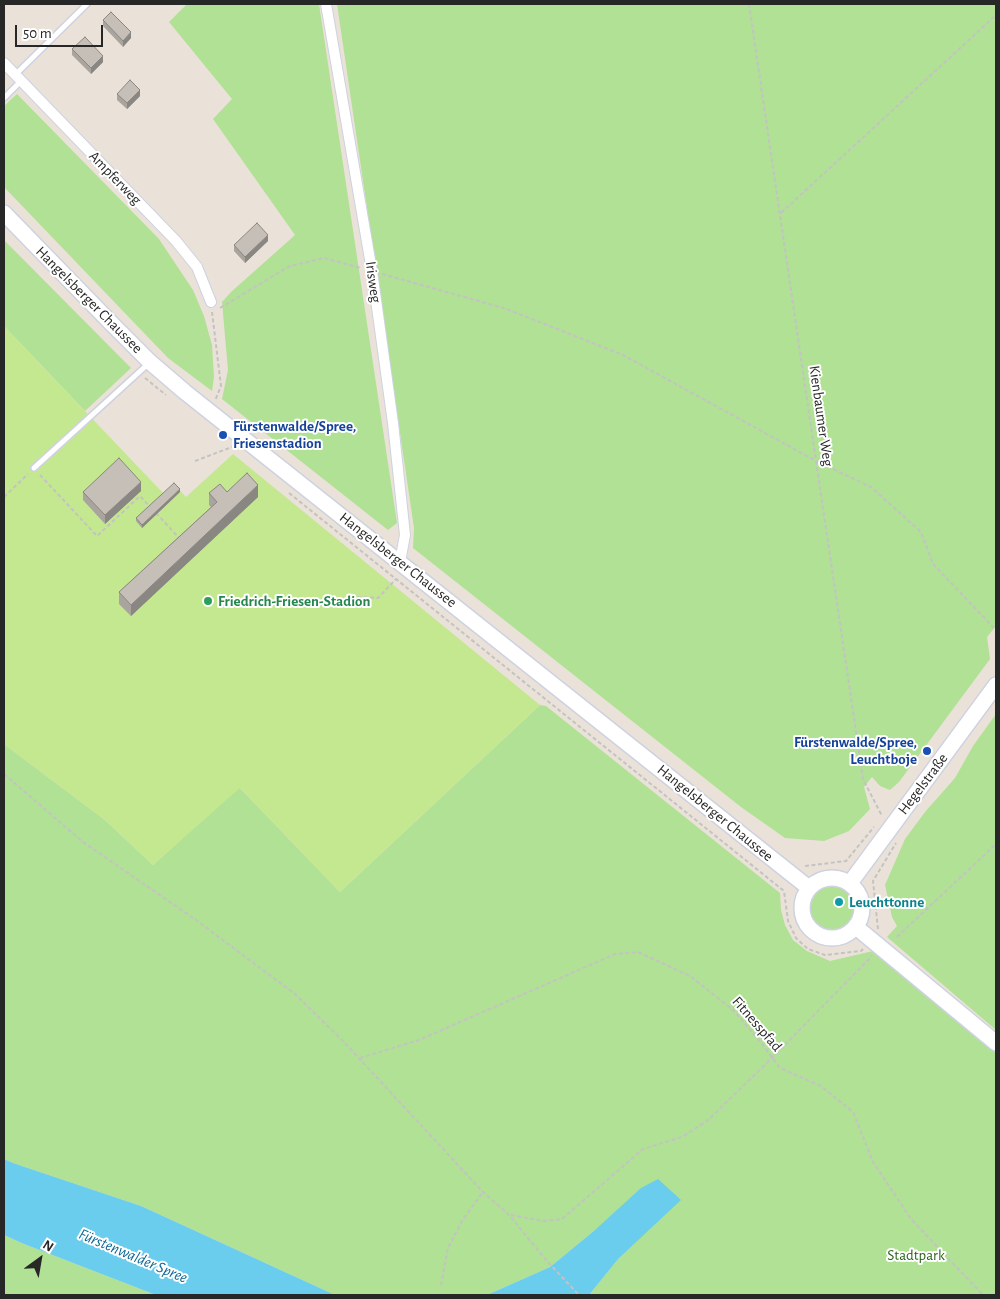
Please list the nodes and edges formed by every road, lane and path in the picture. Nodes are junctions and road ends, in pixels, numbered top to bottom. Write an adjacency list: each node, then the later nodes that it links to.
1 (86, 4): 6 (lane)
2 (326, 4): 10 (street, Irisweg)
3 (749, 4): 9 (path, Kienbaumer Weg)
4 (996, 15): 9 (path)
5 (4, 63): 6 (street, Ampferweg)
6 (18, 78): 7 (lane); 11 (street, Ampferweg)
7 (4, 98)
8 (4, 213): 12 (main road, Hangelsberger Chaussee)
9 (780, 213): 18 (path, Kienbaumer Weg)
10 (372, 271): 11 (path); 18 (path); 23 (street, Irisweg)
11 (215, 305): 15 (path)
12 (150, 362): 13 (lane); 15 (main road, Hangelsberger Chaussee)
13 (138, 373): 14 (path); 19 (lane)
14 (166, 395)
15 (210, 412): 23 (main road, Hangelsberger Chaussee)
16 (232, 447): 17 (path)
17 (195, 461)
18 (816, 461): 26 (path); 29 (path, Kienbaumer Weg)
19 (34, 468): 21 (path); 22 (path)
20 (284, 489): 24 (path)
21 (4, 497)
22 (184, 543)
23 (400, 562): 31 (main road, Hangelsberger Chaussee)
24 (396, 579): 25 (path); 36 (path)
25 (357, 597)
26 (996, 630)
27 (996, 685): 29 (main road, Hegelstraße)
28 (4, 774): 38 (path)
29 (884, 828): 31 (path); 32 (main road, Hegelstraße); 36 (path)
30 (996, 844): 35 (path)
31 (795, 877): 33 (main road, Hangelsberger Chaussee)
32 (850, 883): 33 (main road); 34 (main road)
33 (809, 888): 34 (main road)
34 (856, 926): 36 (main road)
35 (897, 937)
36 (876, 943): 37 (main road); 39 (path)
37 (996, 1043)
38 (360, 1058): 39 (path, Fitnesspfad); 40 (path)
39 (772, 1058): 41 (path); 44 (path, Fitnesspfad)
40 (483, 1192): 41 (path); 42 (path)
41 (509, 1215): 43 (path)
42 (441, 1285)
43 (579, 1295)
44 (983, 1295)

